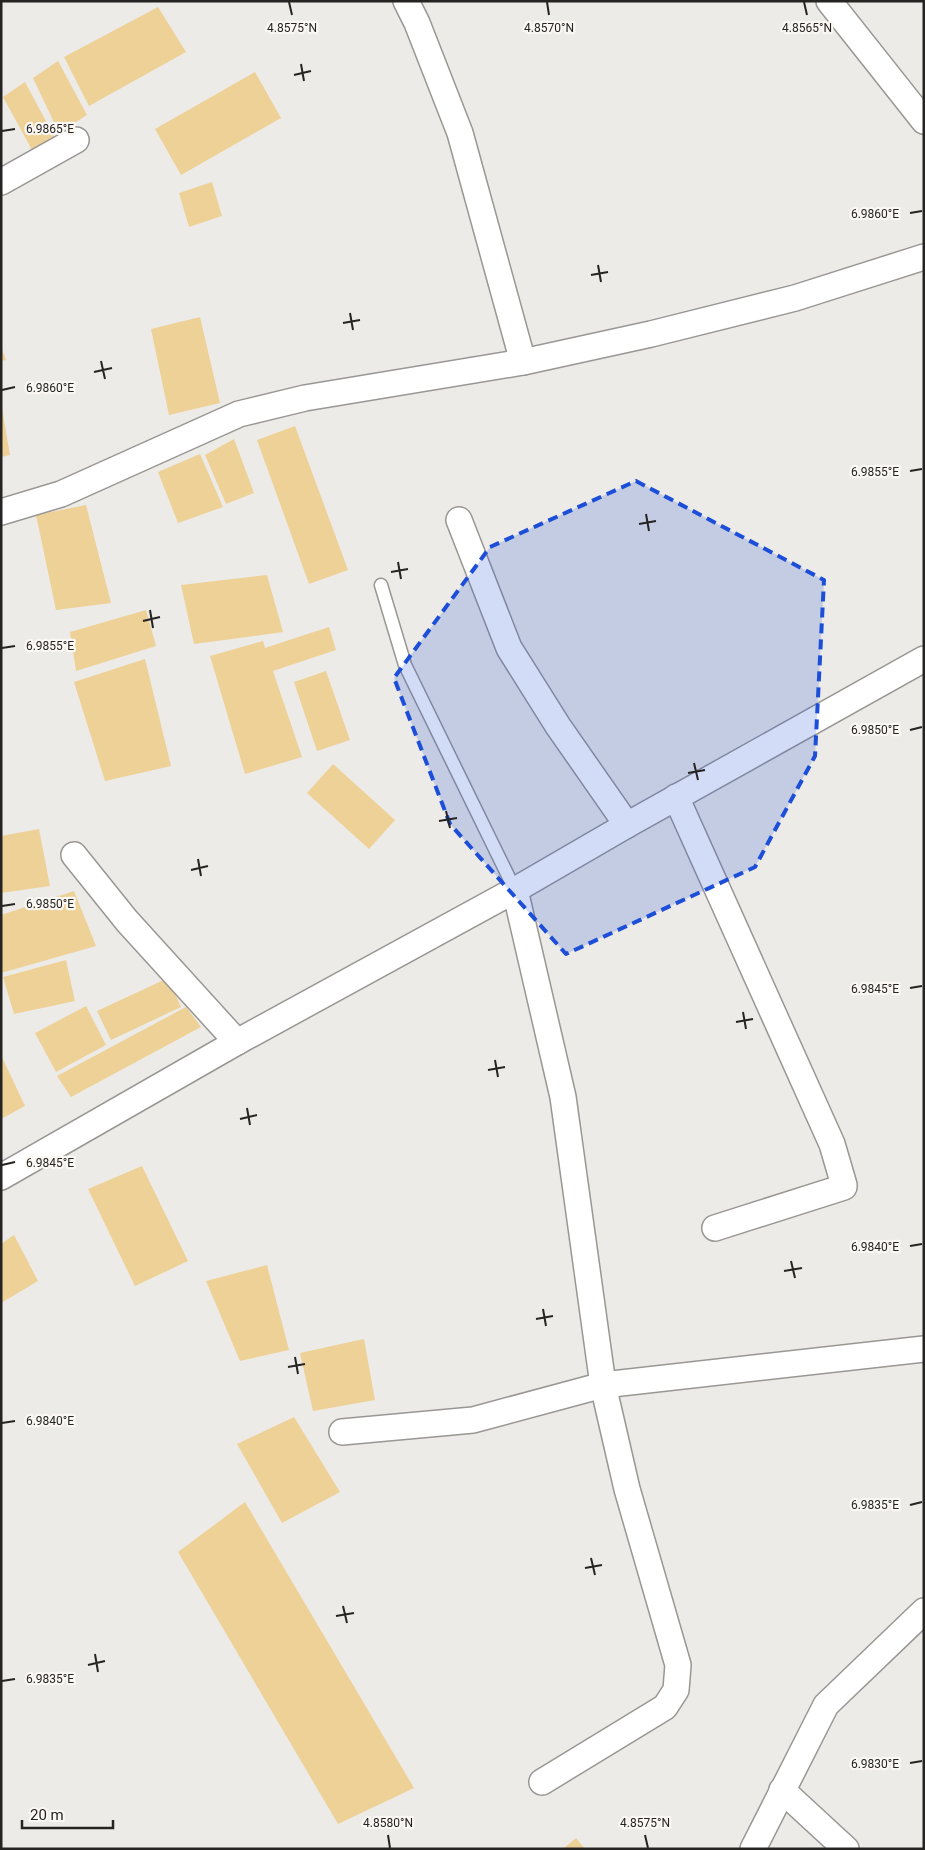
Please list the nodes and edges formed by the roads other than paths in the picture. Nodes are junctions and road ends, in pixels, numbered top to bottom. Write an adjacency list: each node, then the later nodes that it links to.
1 (406, 1): 7 (street)
2 (829, 1): 3 (street)
3 (924, 121)
4 (76, 140): 5 (street)
5 (1, 182)
6 (923, 258): 7 (street)
7 (523, 362): 8 (street)
8 (1, 512)
9 (459, 520): 13 (street)
10 (381, 585): 15 (lane)
11 (924, 659): 12 (street)
12 (676, 797): 13 (street); 18 (street)
13 (627, 825): 15 (street)
14 (74, 855): 16 (street)
15 (515, 890): 16 (street); 20 (street)
16 (237, 1042): 17 (street)
17 (1, 1177)
18 (715, 1228)
19 (924, 1349): 20 (street)
20 (603, 1385): 21 (street); 23 (street)
21 (342, 1432)
22 (924, 1611): 24 (street)
23 (542, 1782)
24 (782, 1790): 25 (street); 26 (street)
25 (753, 1849)
26 (846, 1849)

